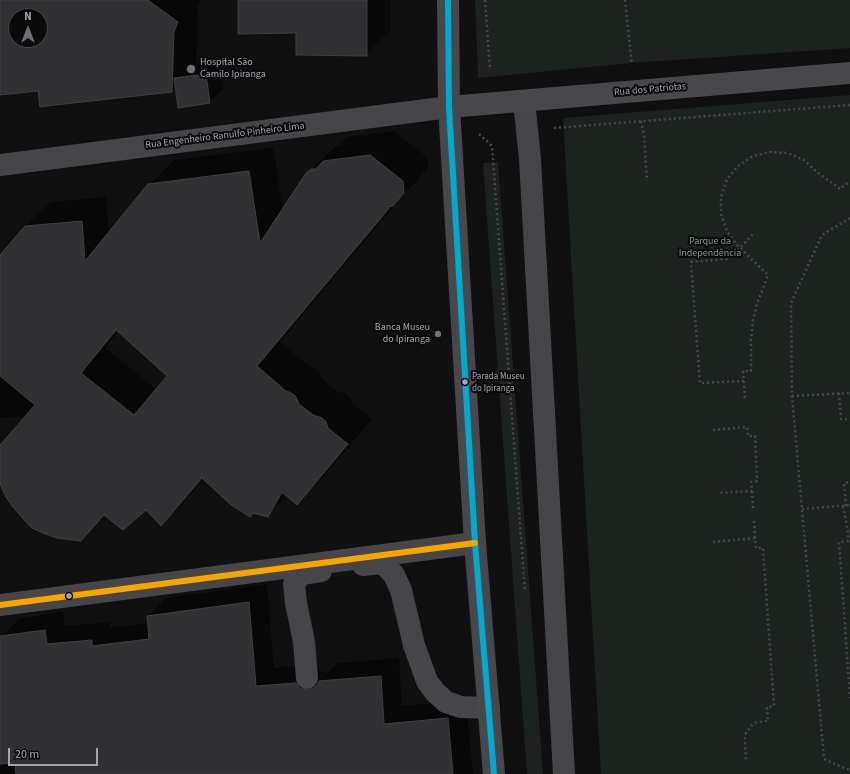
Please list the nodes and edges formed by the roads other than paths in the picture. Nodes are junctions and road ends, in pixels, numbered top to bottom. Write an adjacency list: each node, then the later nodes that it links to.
1 (448, 0): 4 (main road)
2 (850, 73): 3 (main road, Rua dos Patriotas)
3 (524, 101): 4 (main road, Rua dos Patriotas); 11 (street)
4 (449, 107): 5 (street, Rua Engenheiro Ranulfo Pinheiro Lima); 6 (main road)
5 (0, 165)
6 (475, 543): 7 (street); 9 (main road)
7 (0, 604)
8 (307, 678): 9 (street)
9 (489, 708): 10 (main road)
10 (494, 774)
11 (564, 774)

